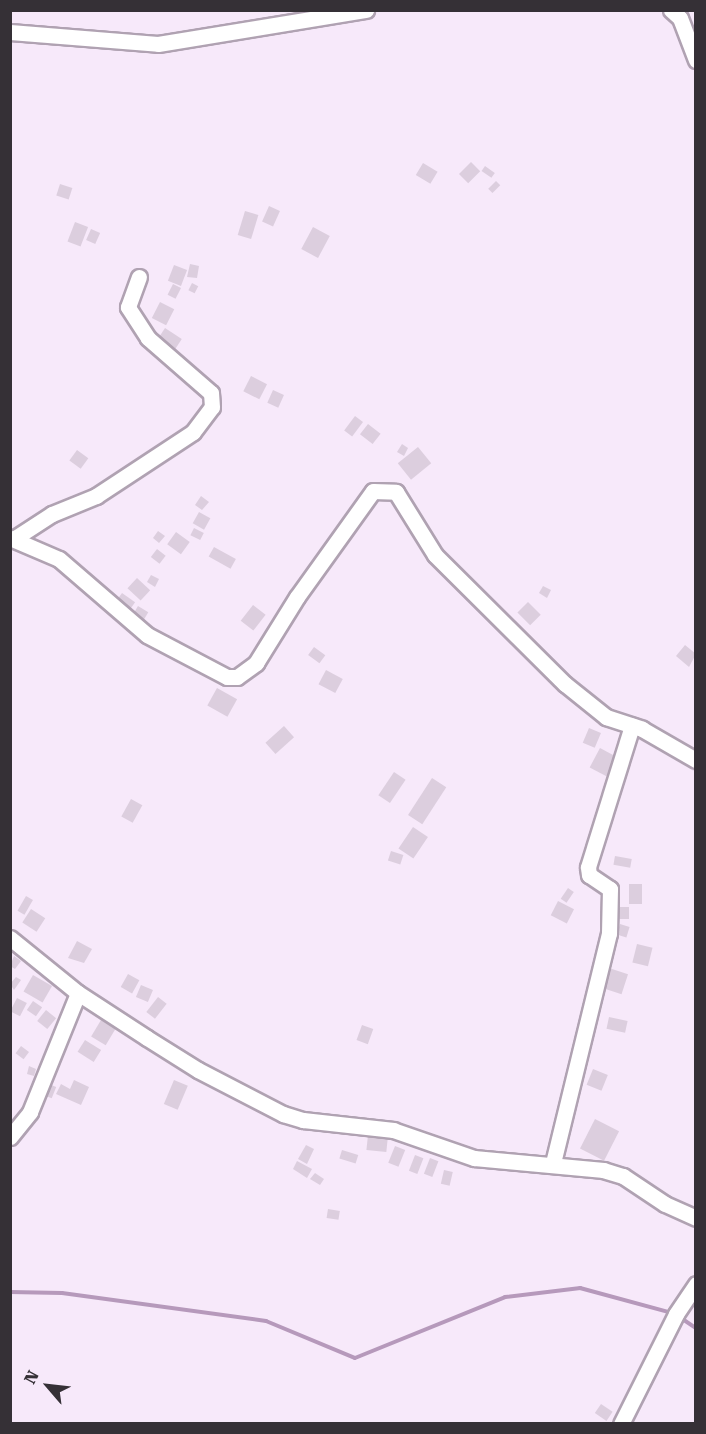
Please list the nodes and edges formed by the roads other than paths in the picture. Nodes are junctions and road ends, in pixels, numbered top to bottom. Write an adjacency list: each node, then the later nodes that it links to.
1 (366, 10): 3 (street)
2 (671, 10): 4 (street)
3 (10, 32)
4 (696, 60)
5 (139, 277): 6 (street)
6 (13, 538): 7 (street)
7 (632, 726): 8 (street); 12 (street)
8 (696, 760)
9 (10, 938): 10 (street)
10 (78, 993): 11 (street); 12 (street)
11 (10, 1137)
12 (553, 1163): 13 (street)
13 (696, 1218)
14 (696, 1284): 15 (street)
15 (621, 1424)

